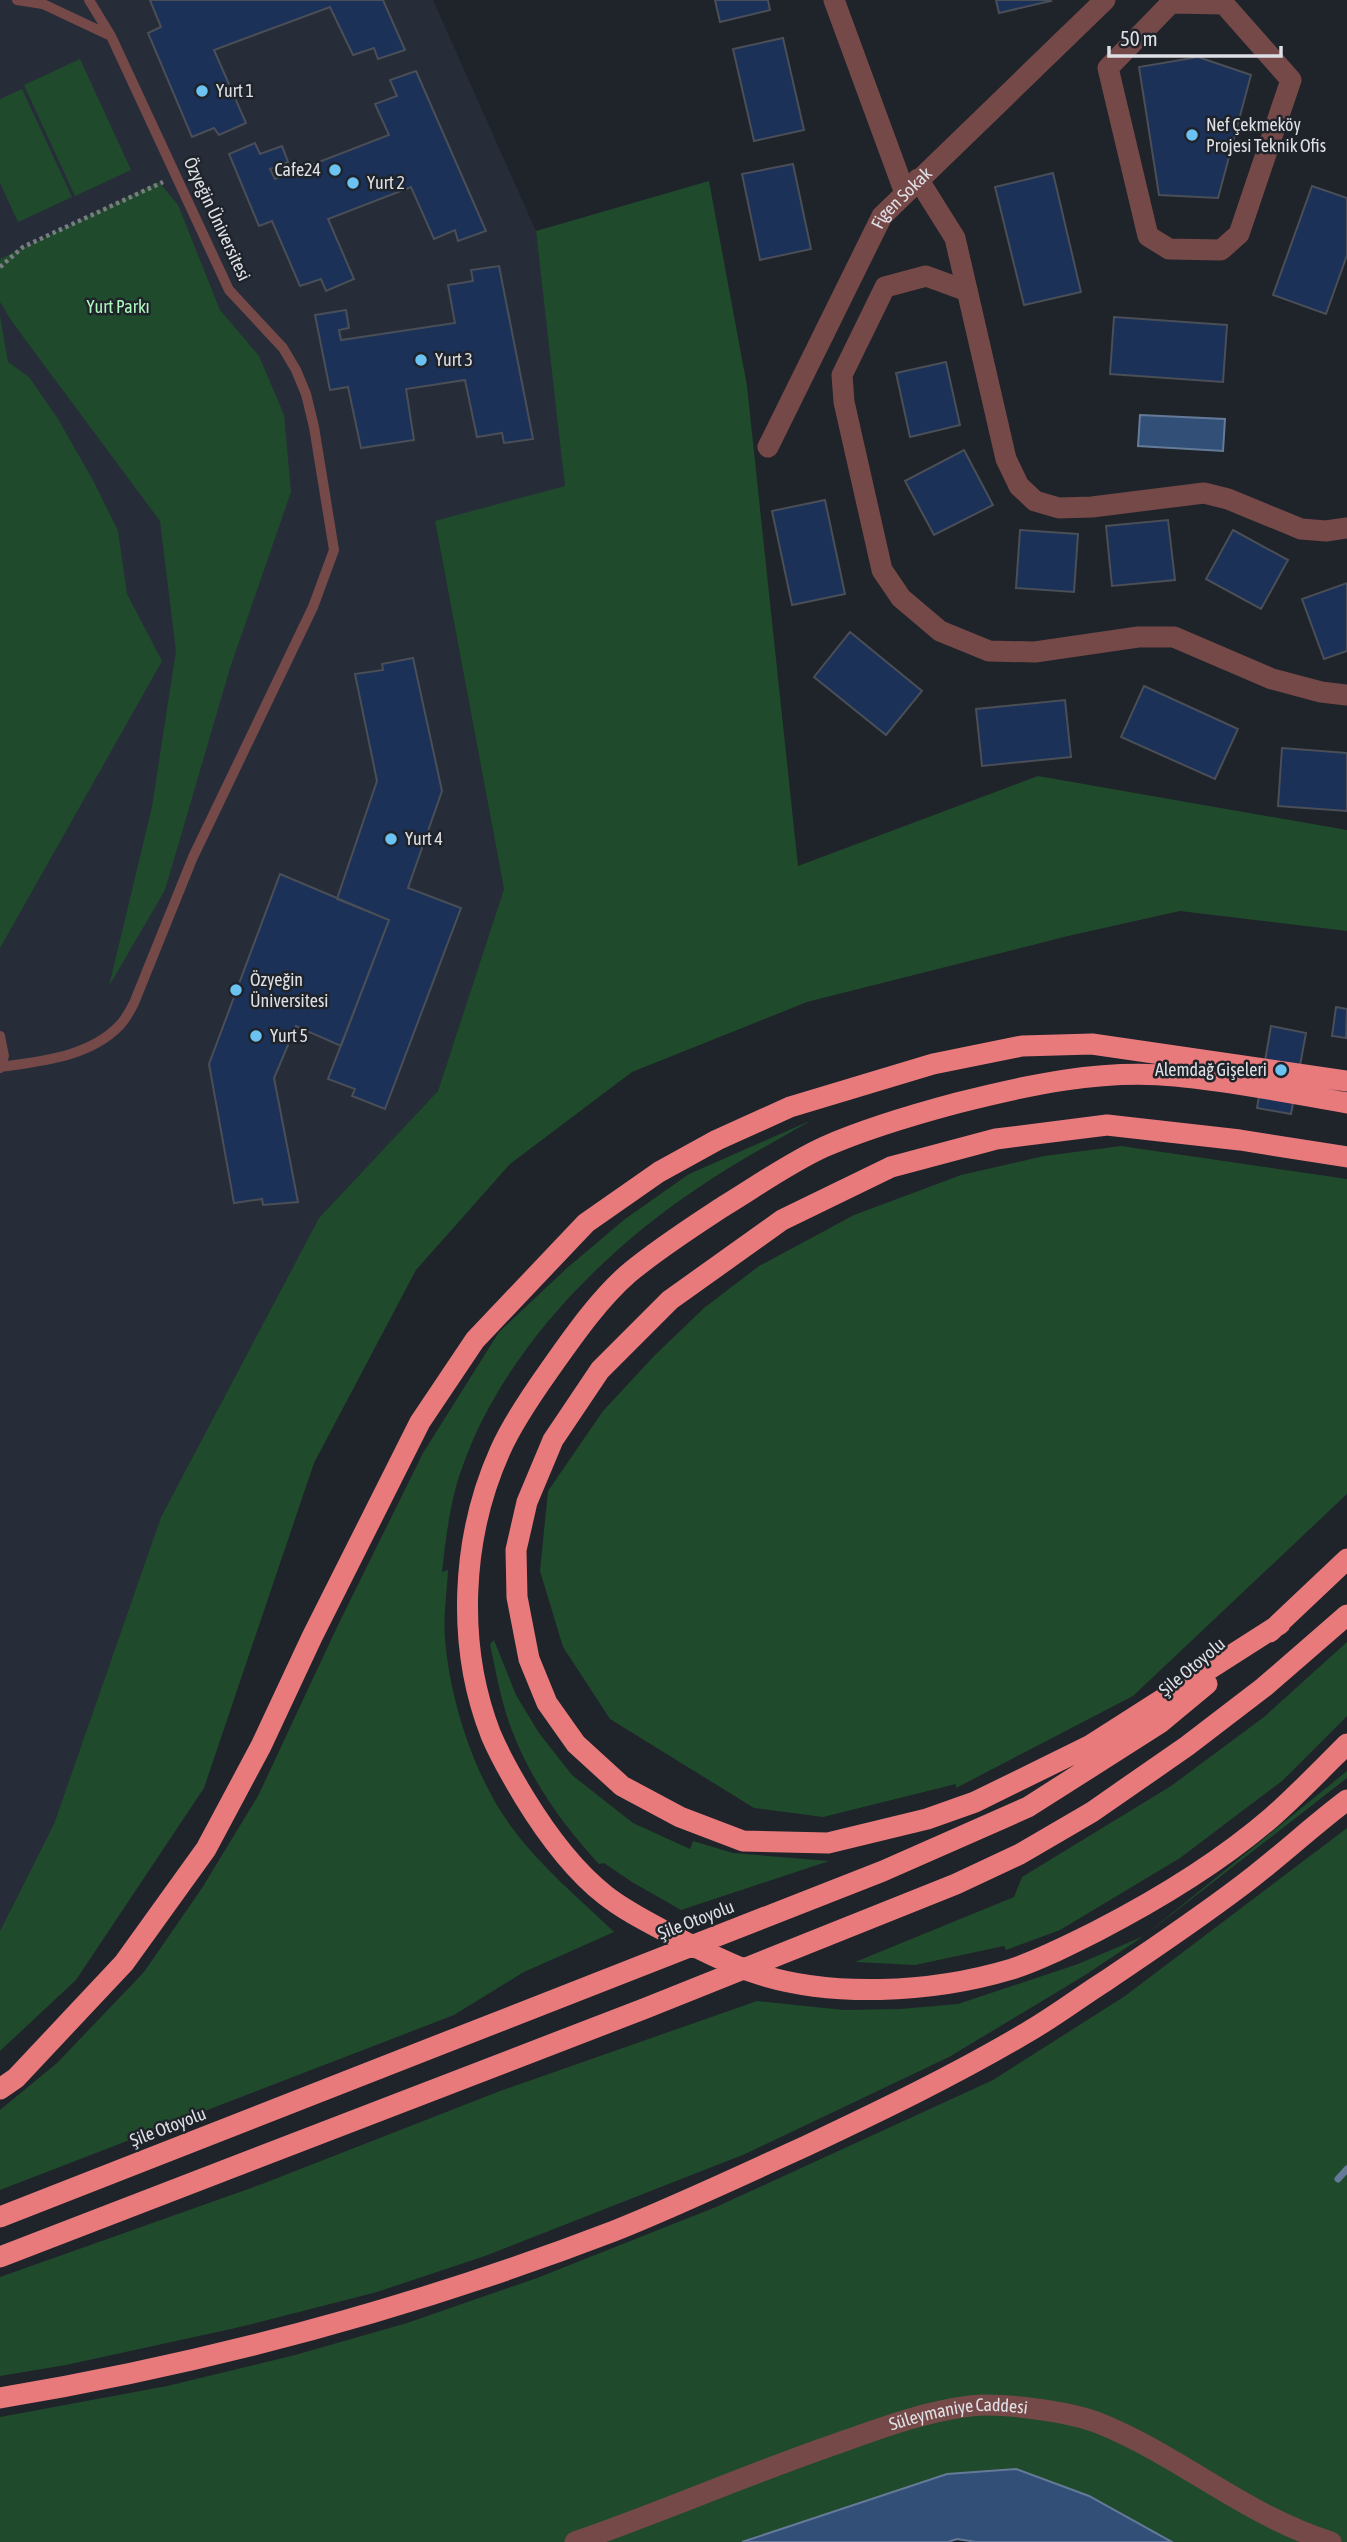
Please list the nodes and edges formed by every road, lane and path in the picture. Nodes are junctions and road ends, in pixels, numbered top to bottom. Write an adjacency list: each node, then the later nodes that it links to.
1 (17, 0): 7 (lane)
2 (89, 0): 7 (lane, Özyeğin Üniversitesi)
3 (834, 0): 9 (street)
4 (1105, 0): 9 (street, Figen Sokak)
5 (1170, 1): 6 (street); 6 (street)
6 (1228, 2)
7 (111, 36): 8 (lane, Özyeğin Üniversitesi)
8 (177, 176): 10 (path); 16 (lane, Özyeğin Üniversitesi)
9 (912, 186): 11 (street); 12 (street, Figen Sokak)
10 (0, 267)
11 (967, 291): 13 (street); 14 (street)
12 (768, 447)
13 (1347, 528)
14 (1347, 695)
15 (0, 1036): 16 (lane)
16 (0, 1068)
17 (1347, 1081): 25 (highway)
18 (1347, 1103): 23 (highway)
19 (1347, 1157): 22 (highway)
20 (1347, 1559): 22 (highway, Şile Otoyolu)
21 (1347, 1615): 27 (highway)
22 (1280, 1624): 26 (highway, Şile Otoyolu)
23 (1347, 1744)
24 (1347, 1800): 28 (highway)
25 (0, 2089)
26 (0, 2217)
27 (0, 2257)
28 (0, 2398)
29 (575, 2542): 30 (street, Süleymaniye Caddesi)
30 (1331, 2542)

